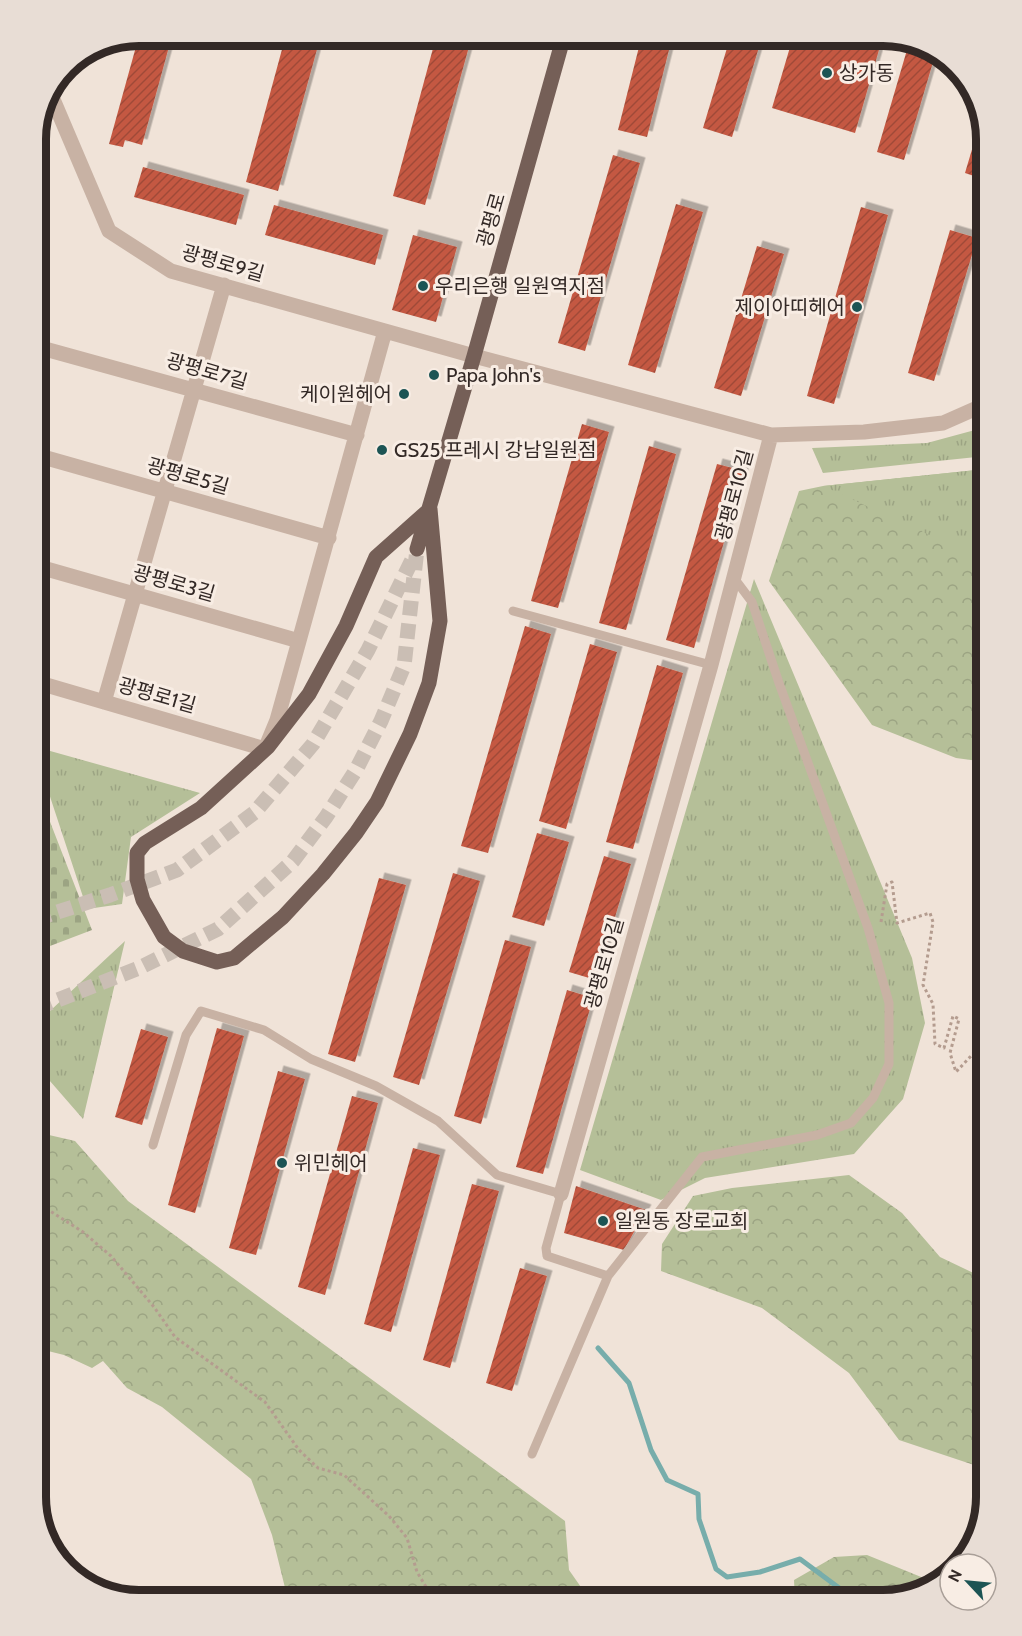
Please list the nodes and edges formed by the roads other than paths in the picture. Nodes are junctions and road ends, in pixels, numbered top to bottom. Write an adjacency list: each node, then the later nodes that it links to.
1 (561, 47): 6 (main road, 광평로)
2 (54, 103): 3 (street, 광평로9길)
3 (224, 285): 4 (street, 광평로9길); 7 (street)
4 (385, 332): 6 (street, 광평로9길); 9 (street)
5 (47, 349): 7 (street, 광평로7길)
6 (474, 356): 10 (street, 광평로10길); 13 (main road, 광평로)
7 (195, 389): 9 (street, 광평로7길); 12 (street)
8 (976, 408): 10 (street, 광평로10길)
9 (357, 435): 14 (street)
10 (771, 435): 17 (street, 광평로10길)
11 (47, 458): 12 (street, 광평로5길)
12 (165, 492): 14 (street, 광평로5길); 18 (street)
13 (430, 509): 13 (main road); 15 (main road, 광평로)
14 (329, 538): 20 (street)
15 (417, 549)
16 (47, 569): 18 (street, 광평로3길)
17 (734, 579): 21 (street, 광평로10길); 26 (lane)
18 (136, 593): 20 (street, 광평로3길); 23 (street)
19 (513, 611): 21 (lane)
20 (300, 641): 23 (street, 광평로1길)
21 (711, 664): 25 (street, 광평로10길)
22 (47, 685): 23 (street, 광평로1길)
23 (104, 702)
24 (153, 1145): 25 (lane)
25 (561, 1194): 26 (lane, 광평로10길)
26 (608, 1276): 27 (lane)
27 (532, 1454)

